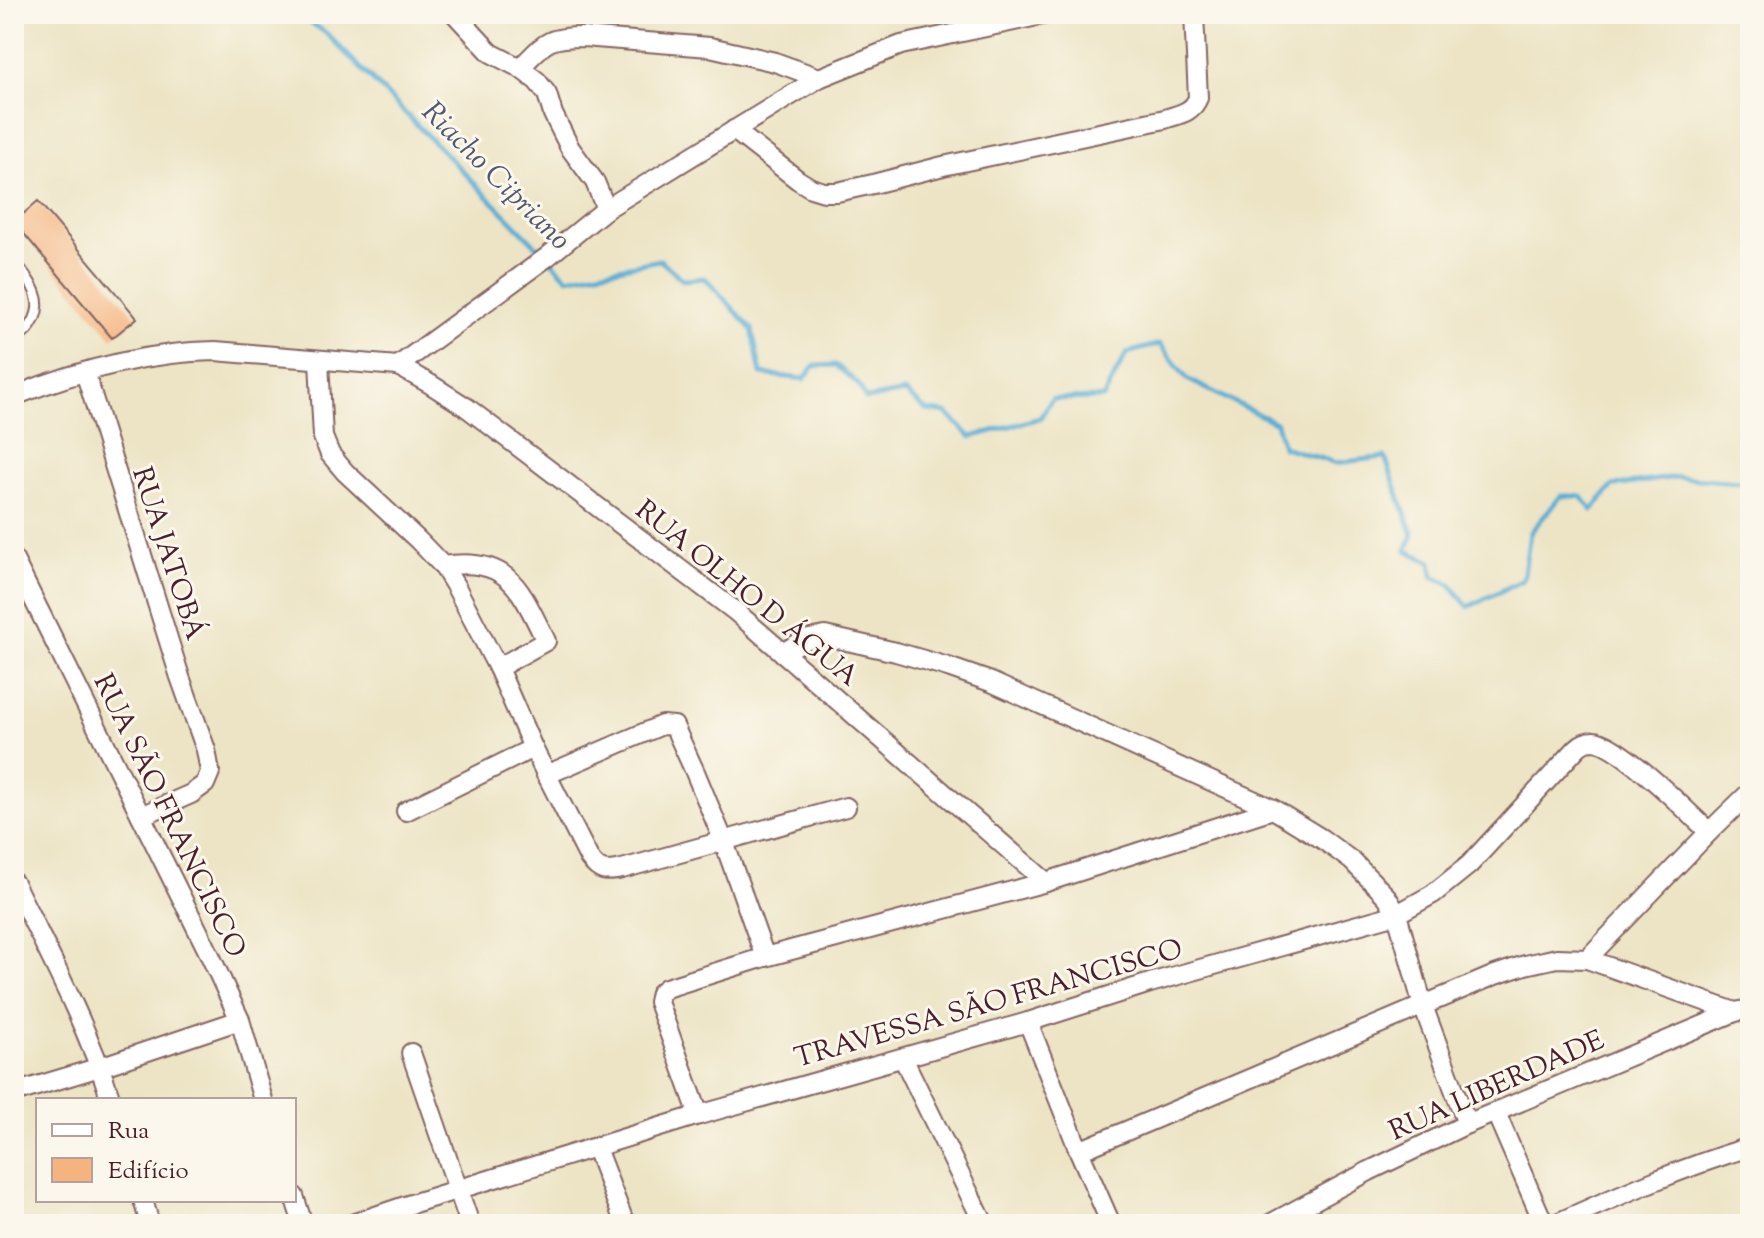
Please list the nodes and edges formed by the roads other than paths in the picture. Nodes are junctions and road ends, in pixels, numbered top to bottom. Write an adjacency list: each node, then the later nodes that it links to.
1 (455, 14): 4 (street)
2 (1047, 14): 5 (street)
3 (1194, 14): 6 (street)
4 (520, 68): 5 (street); 7 (street)
5 (819, 78): 6 (street)
6 (734, 130): 7 (street)
7 (606, 209): 11 (street)
8 (14, 260): 9 (lane)
9 (14, 340)
10 (319, 361): 11 (street); 12 (street); 15 (street)
11 (398, 366): 16 (street, RUA OLHO D ÁGUA)
12 (85, 372): 13 (street); 24 (street, RUA JATOBÁ)
13 (14, 396)
14 (14, 560): 24 (street, RUA SÃO FRANCISCO)
15 (443, 566): 17 (street); 17 (street)
16 (783, 653): 22 (street); 27 (street, RUA OLHO D ÁGUA)
17 (498, 668): 18 (street)
18 (533, 748): 19 (street); 23 (street)
19 (546, 775): 26 (street); 26 (street)
20 (1750, 792): 25 (street)
21 (846, 807): 26 (street)
22 (1273, 809): 27 (street); 29 (street)
23 (406, 811)
24 (141, 816): 34 (street, RUA SÃO FRANCISCO)
25 (1709, 832): 29 (street, TRAVESSA SÃO FRANCISCO); 31 (street)
26 (724, 842): 30 (street)
27 (1046, 882): 30 (street)
28 (14, 883): 38 (street)
29 (1397, 914): 32 (street); 35 (street, TRAVESSA SÃO FRANCISCO)
30 (765, 957): 43 (street)
31 (1587, 959): 32 (street); 33 (street)
32 (1423, 1006): 44 (street); 47 (street)
33 (1742, 1010): 42 (street, RUA LIBERDADE)
34 (240, 1020): 38 (street); 41 (street, RUA SÃO FRANCISCO)
35 (1028, 1022): 37 (street, TRAVESSA SÃO FRANCISCO); 47 (street)
36 (411, 1053): 48 (street)
37 (903, 1058): 43 (street, TRAVESSA SÃO FRANCISCO); 56 (street)
38 (100, 1067): 39 (street); 40 (street)
39 (14, 1093)
40 (110, 1098)
41 (262, 1098)
42 (1496, 1113): 44 (street, RUA LIBERDADE); 59 (street)
43 (699, 1115): 46 (street, TRAVESSA SÃO FRANCISCO)
44 (1467, 1124): 58 (street, RUA LIBERDADE)
45 (1750, 1147): 60 (street)
46 (596, 1148): 48 (street, TRAVESSA SÃO FRANCISCO); 55 (street)
47 (1079, 1151): 57 (street)
48 (458, 1190): 53 (street, TRAVESSA SÃO FRANCISCO); 54 (street)
49 (144, 1202): 51 (street)
50 (296, 1202): 52 (street)
51 (150, 1224)
52 (303, 1224)
53 (352, 1224)
54 (470, 1224)
55 (625, 1224)
56 (984, 1224)
57 (1111, 1224)
58 (1270, 1224)
59 (1544, 1224)
60 (1555, 1224)

